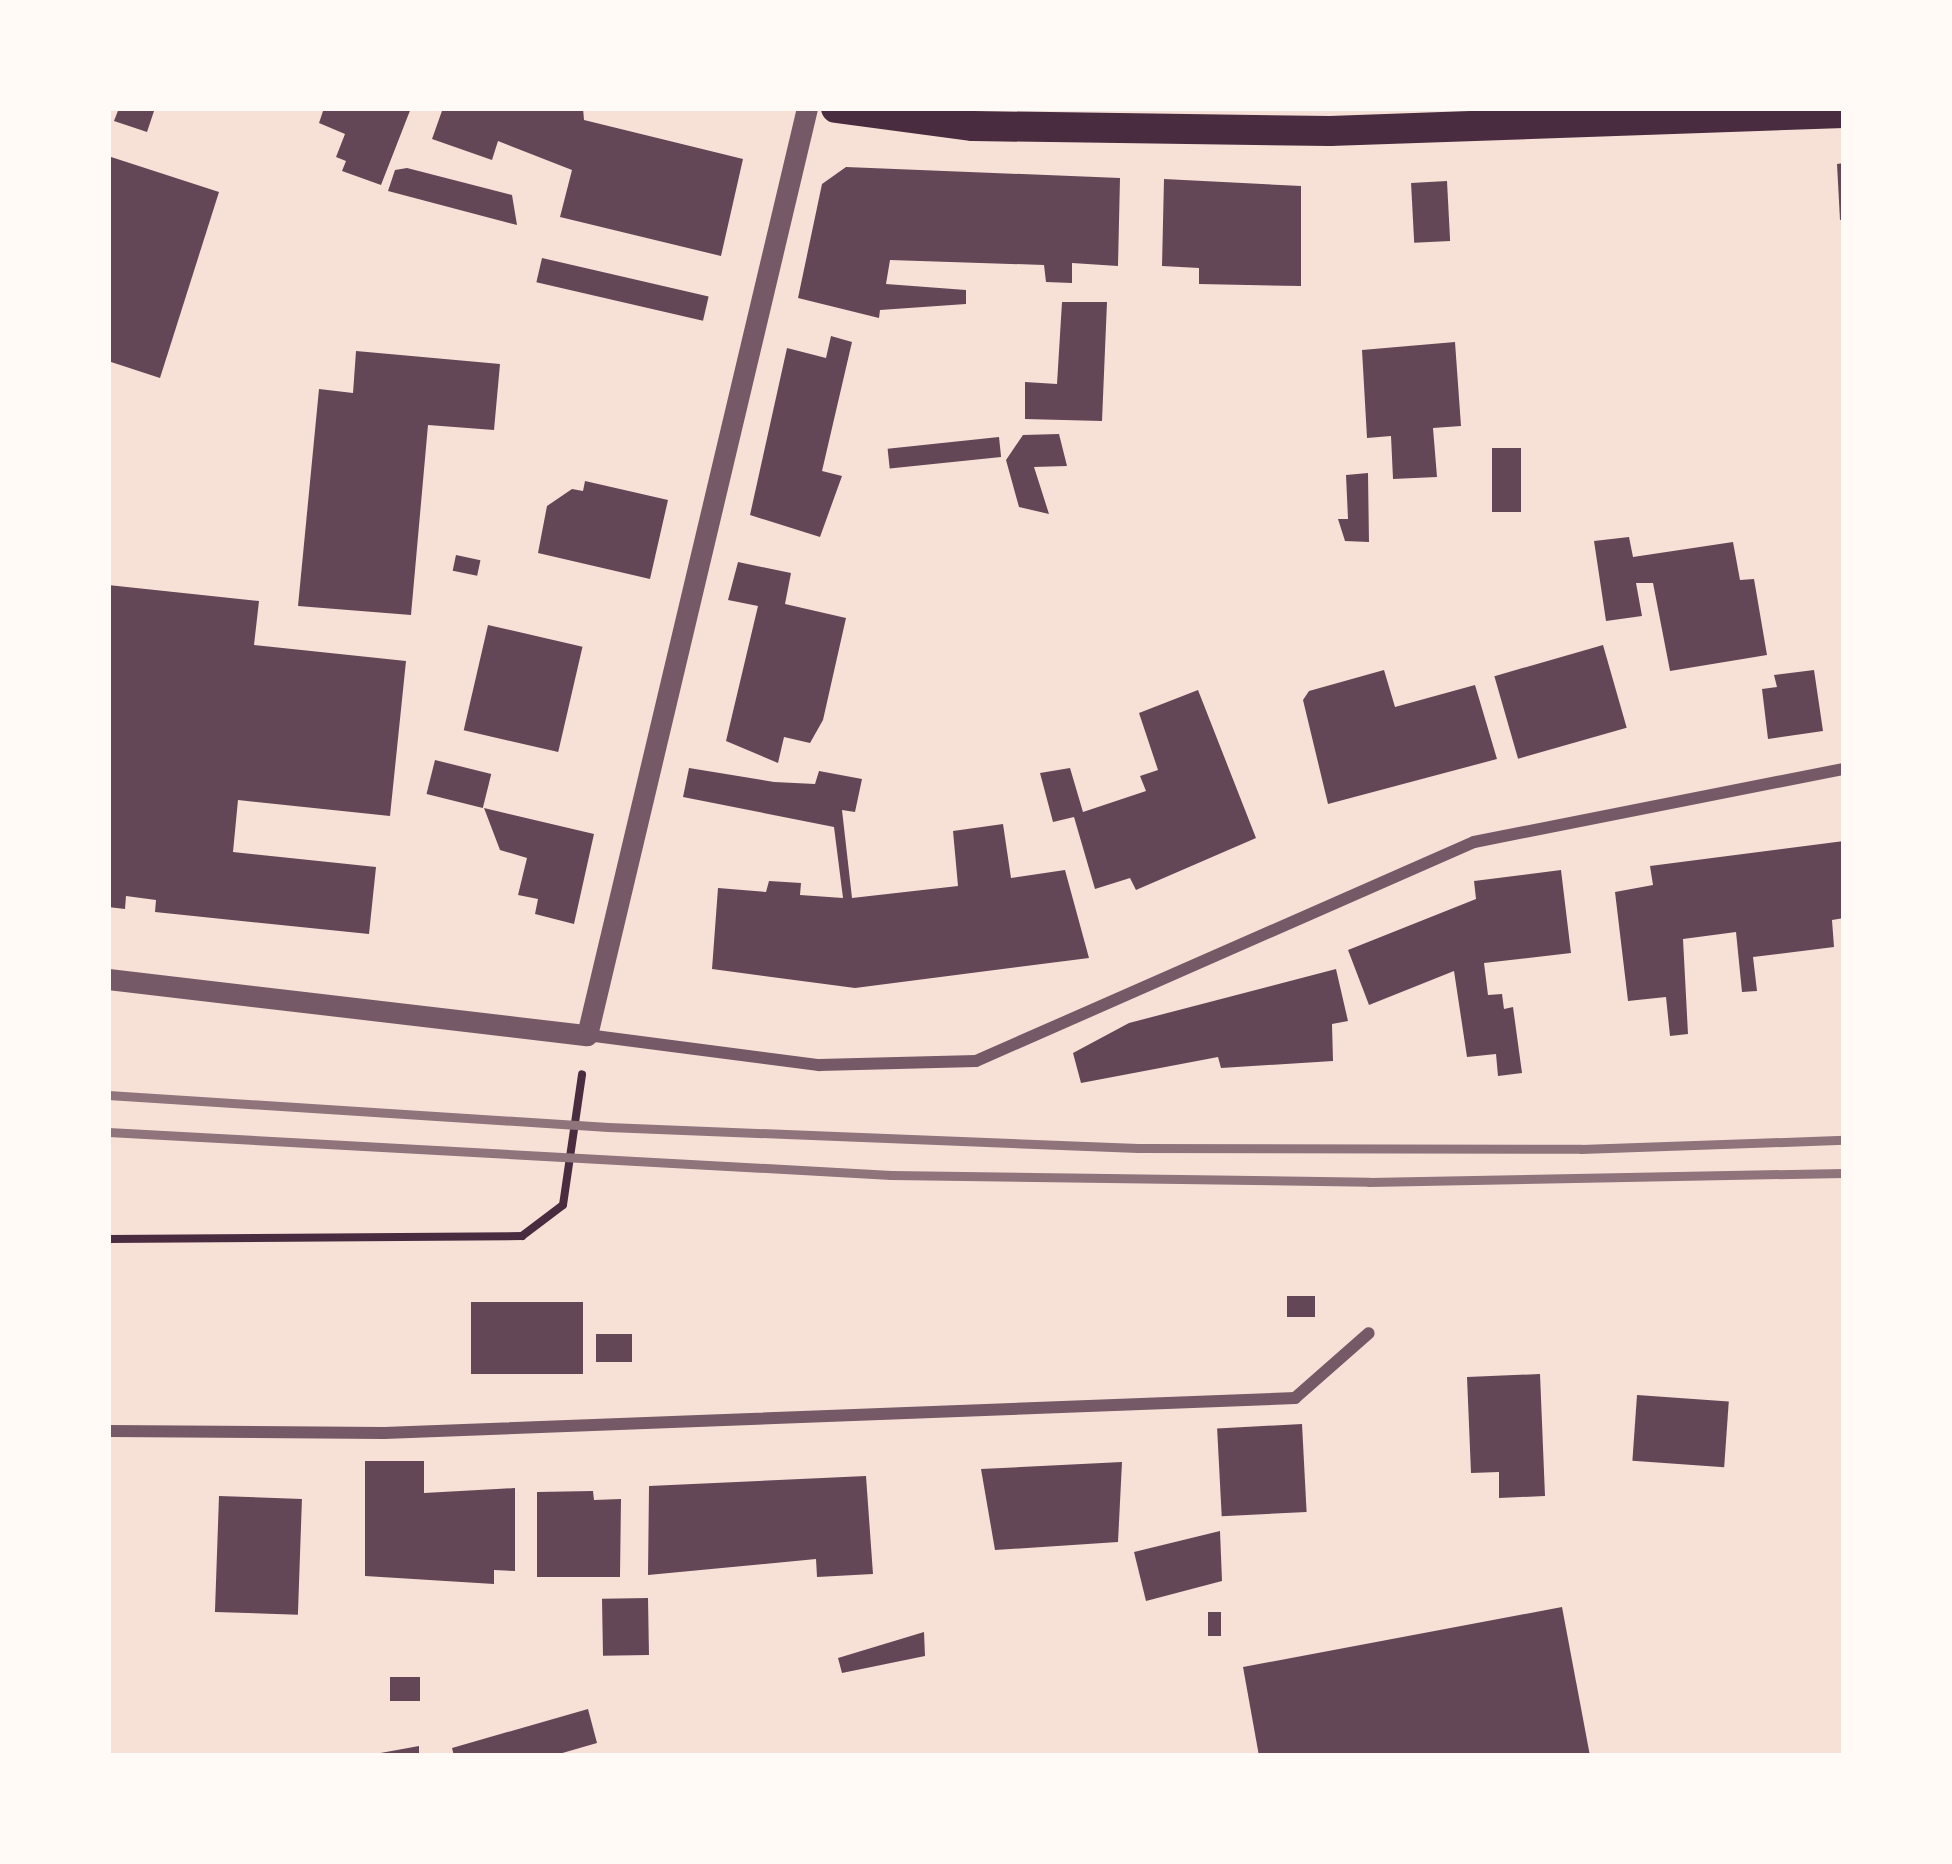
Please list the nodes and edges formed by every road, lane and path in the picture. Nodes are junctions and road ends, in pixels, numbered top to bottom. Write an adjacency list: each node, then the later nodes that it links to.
1 (807, 108): 6 (street)
2 (836, 108): 3 (main road)
3 (1844, 113)
4 (1844, 769): 6 (street)
5 (108, 979): 6 (street)
6 (587, 1035): 7 (path)
7 (108, 1240)
8 (1369, 1333): 9 (street)
9 (108, 1431)

